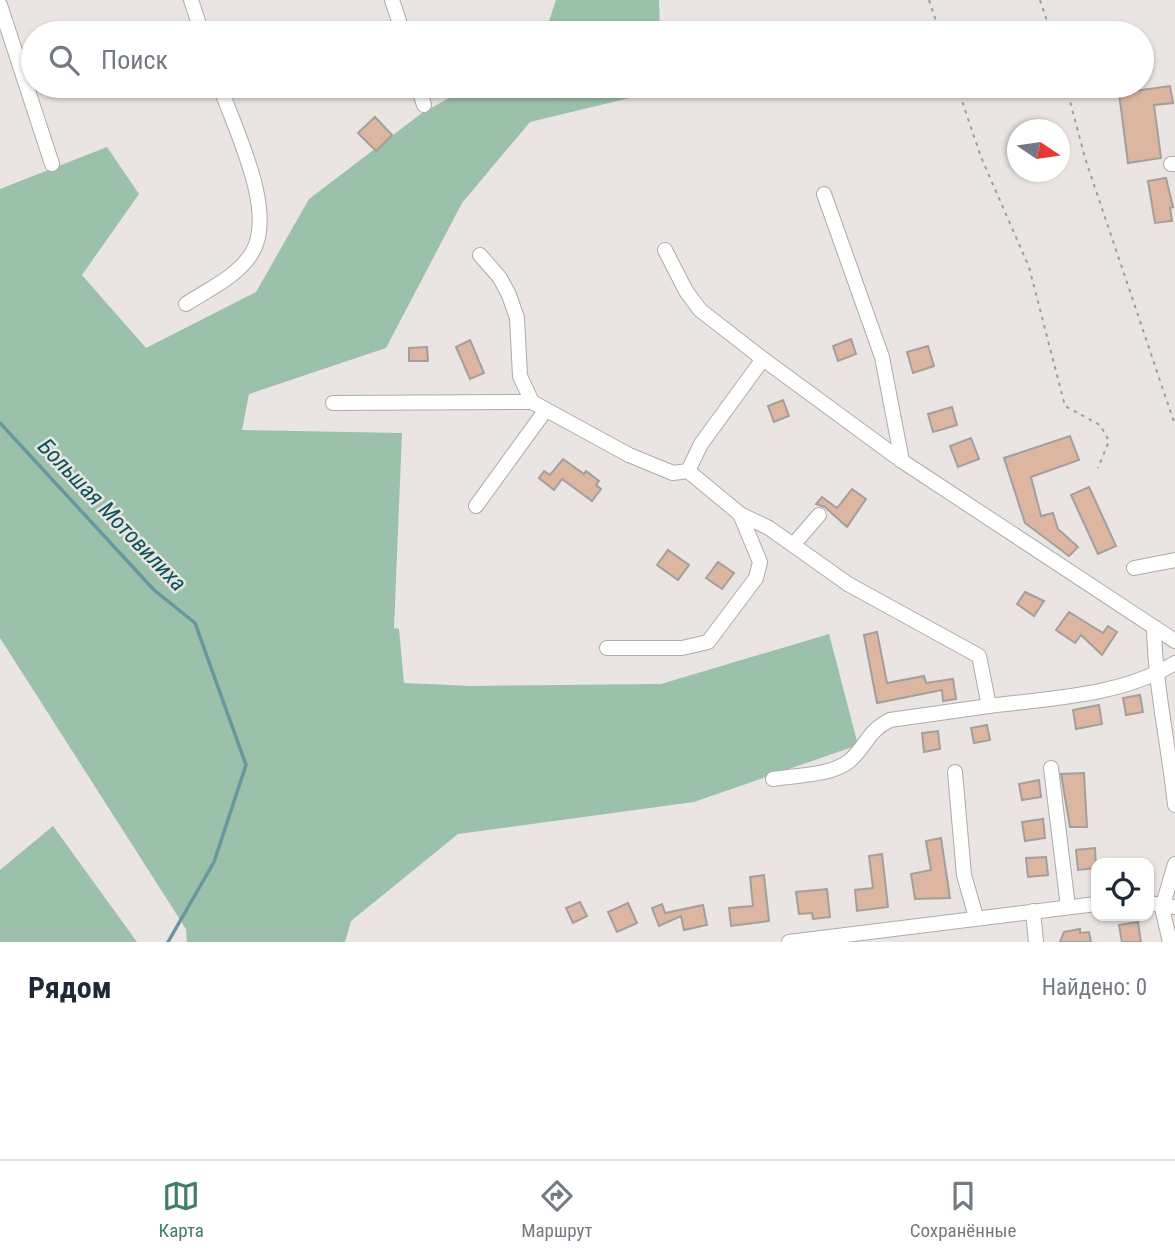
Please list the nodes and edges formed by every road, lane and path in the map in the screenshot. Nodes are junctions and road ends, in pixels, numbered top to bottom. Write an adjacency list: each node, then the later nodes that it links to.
1 (191, 0): 6 (street)
2 (392, 0): 7 (street)
3 (929, 0): 8 (path)
4 (1040, 0): 9 (path)
5 (0, 5): 10 (street)
6 (198, 21)
7 (399, 21)
8 (936, 21)
9 (1047, 21)
10 (21, 69)
11 (30, 98): 17 (street)
12 (224, 98): 21 (street)
13 (422, 98): 16 (street)
14 (961, 98): 28 (path)
15 (1069, 98): 26 (path)
16 (424, 105)
17 (52, 164)
18 (824, 194): 27 (street)
19 (666, 250): 22 (street)
20 (480, 255): 23 (street)
21 (186, 304)
22 (763, 359): 27 (street); 29 (street)
23 (532, 402): 24 (street); 25 (street)
24 (333, 403)
25 (545, 411): 29 (street); 30 (street)
26 (1175, 425)
27 (902, 461): 36 (street)
28 (1098, 468)
29 (688, 471): 31 (street)
30 (476, 506)
31 (740, 514): 33 (street); 38 (street)
32 (820, 515): 33 (street)
33 (793, 545): 41 (street)
34 (1175, 559): 35 (street)
35 (1134, 568)
36 (1154, 627): 37 (street); 40 (street)
37 (1175, 641)
38 (607, 648)
39 (1175, 663): 40 (street)
40 (1155, 675): 41 (street); 45 (street)
41 (989, 706): 44 (street)
42 (1051, 768): 49 (street)
43 (955, 772): 51 (street)
44 (773, 779)
45 (1175, 806)
46 (1175, 864): 48 (street)
47 (1091, 905): 49 (street)
48 (1162, 906): 55 (street)
49 (1068, 907): 50 (street)
50 (1033, 912): 51 (street); 54 (street)
51 (976, 917): 52 (street)
52 (828, 939): 53 (street)
53 (789, 942)
54 (1036, 942)
55 (1170, 942)

